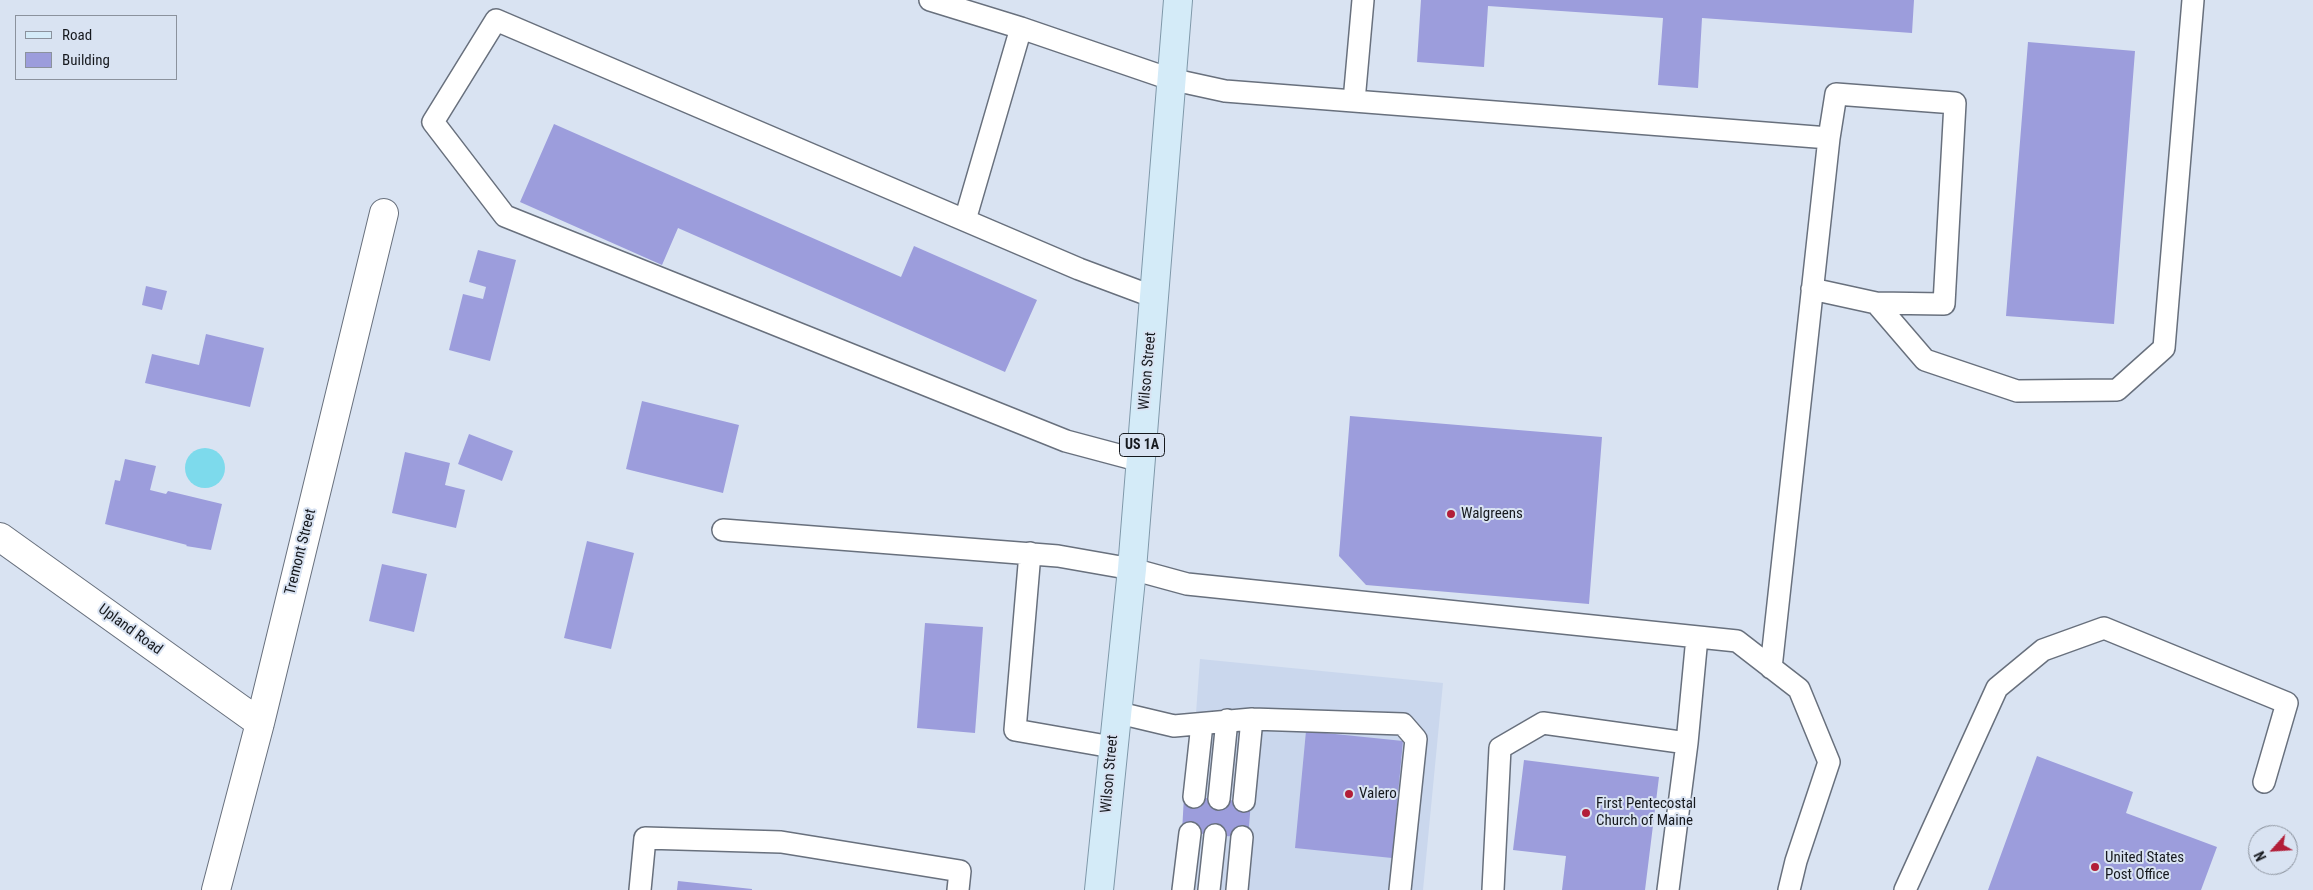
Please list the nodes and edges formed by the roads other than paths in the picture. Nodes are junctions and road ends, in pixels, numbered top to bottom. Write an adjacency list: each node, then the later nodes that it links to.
1 (930, 0): 5 (lane)
2 (1178, 0): 6 (main road, Wilson Street / US 1A)
3 (1363, 0): 7 (lane)
4 (2193, 0): 13 (lane)
5 (1021, 28): 6 (lane); 10 (lane)
6 (1170, 79): 7 (lane); 12 (main road, Wilson Street / US 1A)
7 (1354, 101): 8 (lane)
8 (1829, 138): 11 (lane); 13 (lane)
9 (384, 213): 24 (street, Tremont Street)
10 (965, 220): 12 (lane); 14 (lane)
11 (1812, 289): 13 (lane); 20 (lane)
12 (1154, 297): 14 (main road, Wilson Street / US 1A)
13 (1876, 303)
14 (1140, 461): 18 (main road, Wilson Street / US 1A)
15 (723, 530): 17 (lane)
16 (0, 537): 24 (street, Upland Road)
17 (1030, 553): 18 (lane); 27 (lane)
18 (1132, 569): 19 (lane); 21 (main road, Wilson Street / US 1A)
19 (1697, 637): 20 (lane); 26 (lane)
20 (1772, 668): 45 (lane)
21 (1116, 712): 25 (lane); 27 (main road, Wilson Street / US 1A)
22 (1252, 719): 23 (lane); 31 (lane); 42 (lane)
23 (1227, 720): 25 (lane); 30 (lane)
24 (260, 723): 36 (street, Tremont Street)
25 (1202, 724): 29 (lane)
26 (1687, 743): 43 (lane); 44 (lane)
27 (1112, 747): 38 (main road, Wilson Street / US 1A)
28 (2264, 782): 46 (lane)
29 (1194, 796)
30 (1219, 799)
31 (1244, 801)
32 (1190, 833): 39 (lane)
33 (1215, 835): 40 (lane)
34 (1242, 837): 41 (lane)
35 (959, 881): 37 (lane)
36 (216, 890)
37 (640, 890)
38 (1099, 890)
39 (1183, 890)
40 (1209, 890)
41 (1237, 890)
42 (1400, 890)
43 (1493, 890)
44 (1668, 890)
45 (1790, 890)
46 (1905, 890)

